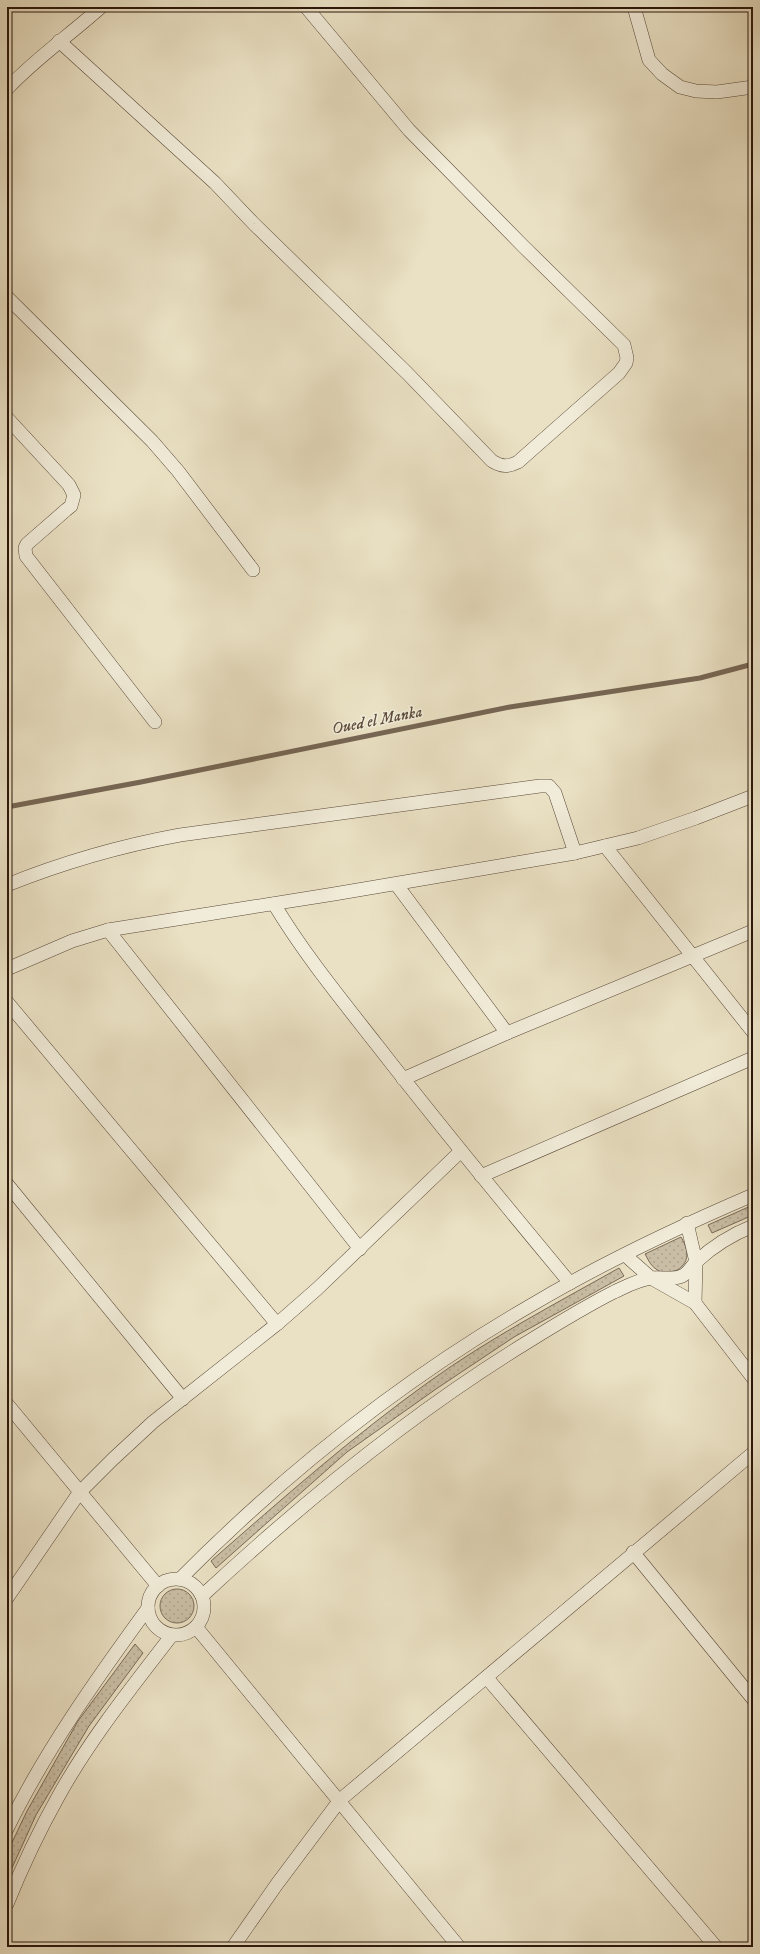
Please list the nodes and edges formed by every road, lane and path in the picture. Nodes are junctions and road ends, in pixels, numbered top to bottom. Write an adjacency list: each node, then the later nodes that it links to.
1 (101, 7): 4 (street)
2 (306, 7): 4 (street)
3 (634, 7): 5 (street)
4 (59, 41): 6 (street)
5 (753, 86)
6 (7, 89)
7 (7, 297): 9 (street)
8 (7, 418): 10 (street)
9 (253, 570)
10 (155, 722)
11 (753, 796): 12 (street)
12 (605, 846): 13 (street); 19 (street)
13 (576, 853): 14 (street); 15 (street)
14 (396, 884): 16 (street); 23 (street)
15 (7, 885)
16 (274, 904): 17 (street); 25 (street)
17 (108, 930): 20 (street); 32 (street)
18 (753, 931): 19 (street)
19 (692, 956): 22 (street); 23 (street)
20 (7, 969)
21 (7, 1002): 38 (street)
22 (753, 1032)
23 (507, 1033): 25 (street)
24 (753, 1058): 27 (street)
25 (403, 1078): 26 (street)
26 (461, 1151): 27 (street); 32 (street)
27 (481, 1176): 36 (street)
28 (7, 1184): 40 (street)
29 (753, 1195): 30 (street)
30 (687, 1223): 33 (street); 34 (street)
31 (753, 1226): 34 (street)
32 (360, 1249): 38 (street)
33 (625, 1255): 35 (street); 36 (street)
34 (696, 1262): 35 (street); 37 (street)
35 (651, 1278): 37 (street); 47 (street)
36 (570, 1283): 45 (street)
37 (695, 1303): 39 (street)
38 (277, 1324): 40 (street)
39 (753, 1378)
40 (183, 1399): 43 (street)
41 (7, 1404): 43 (street)
42 (753, 1453): 44 (street)
43 (80, 1493): 46 (street); 48 (street)
44 (634, 1552): 52 (street); 53 (street)
45 (180, 1579): 46 (street); 47 (street)
46 (158, 1586): 49 (street)
47 (202, 1596): 50 (street)
48 (7, 1598)
49 (148, 1608): 51 (street); 55 (street)
50 (196, 1627): 51 (street); 54 (street)
51 (172, 1635): 56 (street)
52 (487, 1678): 54 (street); 59 (street)
53 (753, 1699)
54 (340, 1800): 57 (street); 58 (street)
55 (7, 1829)
56 (7, 1904)
57 (233, 1947)
58 (459, 1947)
59 (716, 1947)

